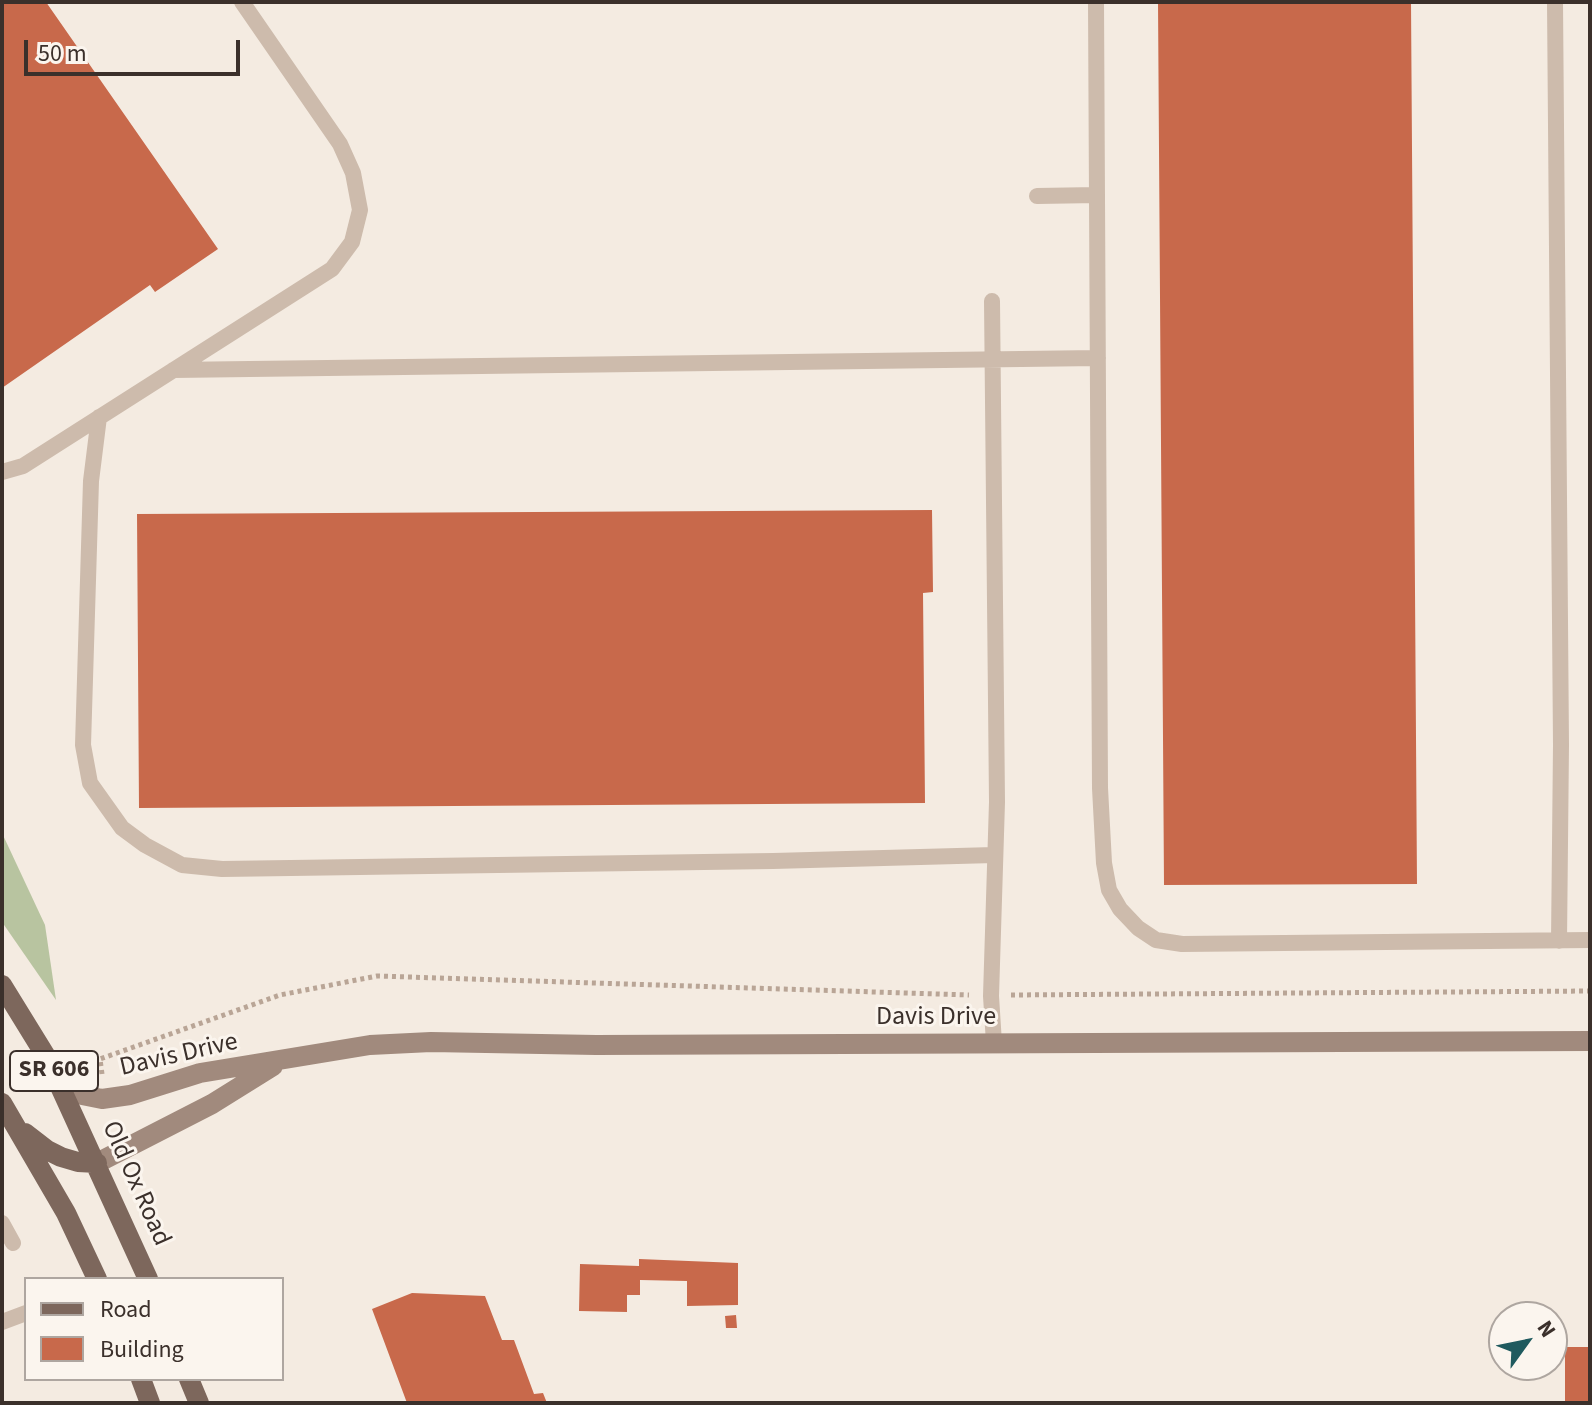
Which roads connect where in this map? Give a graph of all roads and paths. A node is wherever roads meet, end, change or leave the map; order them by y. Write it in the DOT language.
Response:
graph roads {
  1 [pos="242,2"];
  2 [pos="1096,2"];
  3 [pos="1555,2"];
  4 [pos="1097,195"];
  5 [pos="1037,196"];
  6 [pos="992,301"];
  7 [pos="993,358"];
  8 [pos="1098,358"];
  9 [pos="173,370"];
  10 [pos="99,417"];
  11 [pos="2,472"];
  12 [pos="994,855"];
  13 [pos="1590,940"];
  14 [pos="1559,941"];
  15 [pos="2,985"];
  16 [pos="1590,991"];
  17 [pos="991,996"];
  18 [pos="1590,1041"];
  19 [pos="994,1043"];
  20 [pos="283,1060"];
  21 [pos="51,1065"];
  22 [pos="102,1077"];
  23 [pos="7,1110"];
  24 [pos="97,1163"];
  25 [pos="2,1223"];
  26 [pos="13,1243"];
  27 [pos="96,1277"];
  28 [pos="147,1277"];
  29 [pos="24,1314"];
  30 [pos="2,1322"];
  31 [pos="142,1381"];
  32 [pos="190,1381"];
  33 [pos="150,1403"];
  34 [pos="199,1403"];
  1 -- 9 [label="lane"];
  2 -- 4 [label="lane"];
  3 -- 14 [label="lane"];
  4 -- 5 [label="lane"];
  4 -- 8 [label="lane"];
  6 -- 7 [label="lane"];
  7 -- 8 [label="lane"];
  7 -- 9 [label="lane"];
  7 -- 12 [label="lane"];
  8 -- 14 [label="lane"];
  9 -- 10 [label="lane"];
  10 -- 11 [label="lane"];
  10 -- 12 [label="lane"];
  12 -- 17 [label="lane"];
  13 -- 14 [label="lane"];
  15 -- 21 [label="main road, Old Ox Road / SR 606"];
  16 -- 17 [label="path"];
  17 -- 19 [label="lane"];
  17 -- 22 [label="path"];
  18 -- 19 [label="street, Davis Drive"];
  19 -- 20 [label="street, Davis Drive"];
  20 -- 21 [label="street, Davis Drive"];
  20 -- 24 [label="street, Davis Drive"];
  21 -- 24 [label="main road, Old Ox Road / SR 606"];
  23 -- 24 [label="main road"];
  23 -- 27 [label="main road, SR 606"];
  24 -- 28 [label="main road, Old Ox Road / SR 606"];
  25 -- 26 [label="lane"];
  29 -- 30 [label="lane"];
  31 -- 33 [label="main road"];
  32 -- 34 [label="main road"];
}
